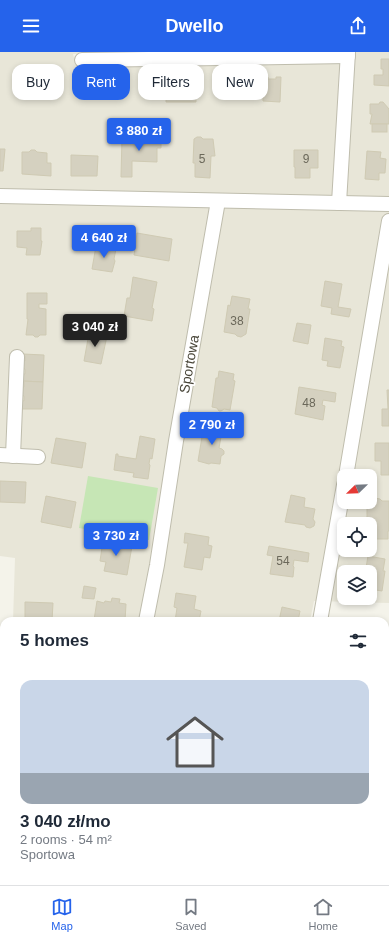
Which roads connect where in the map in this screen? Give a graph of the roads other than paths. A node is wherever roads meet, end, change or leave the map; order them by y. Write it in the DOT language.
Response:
graph roads {
  1 [pos="348,54"];
  2 [pos="82,60"];
  3 [pos="0,196"];
  4 [pos="218,201"];
  5 [pos="339,203"];
  6 [pos="389,204"];
  7 [pos="389,221"];
  8 [pos="17,357"];
  9 [pos="7,455"];
  10 [pos="38,457"];
  11 [pos="347,469"];
  12 [pos="340,509"];
  13 [pos="147,617"];
  14 [pos="321,617"];
  1 -- 2 [label="street"];
  1 -- 5 [label="street"];
  3 -- 4 [label="street"];
  4 -- 5 [label="street"];
  4 -- 13 [label="street, Sportowa"];
  5 -- 6 [label="street"];
  7 -- 11 [label="street"];
  8 -- 9 [label="street"];
  9 -- 10 [label="street"];
  12 -- 14 [label="street"];
}
